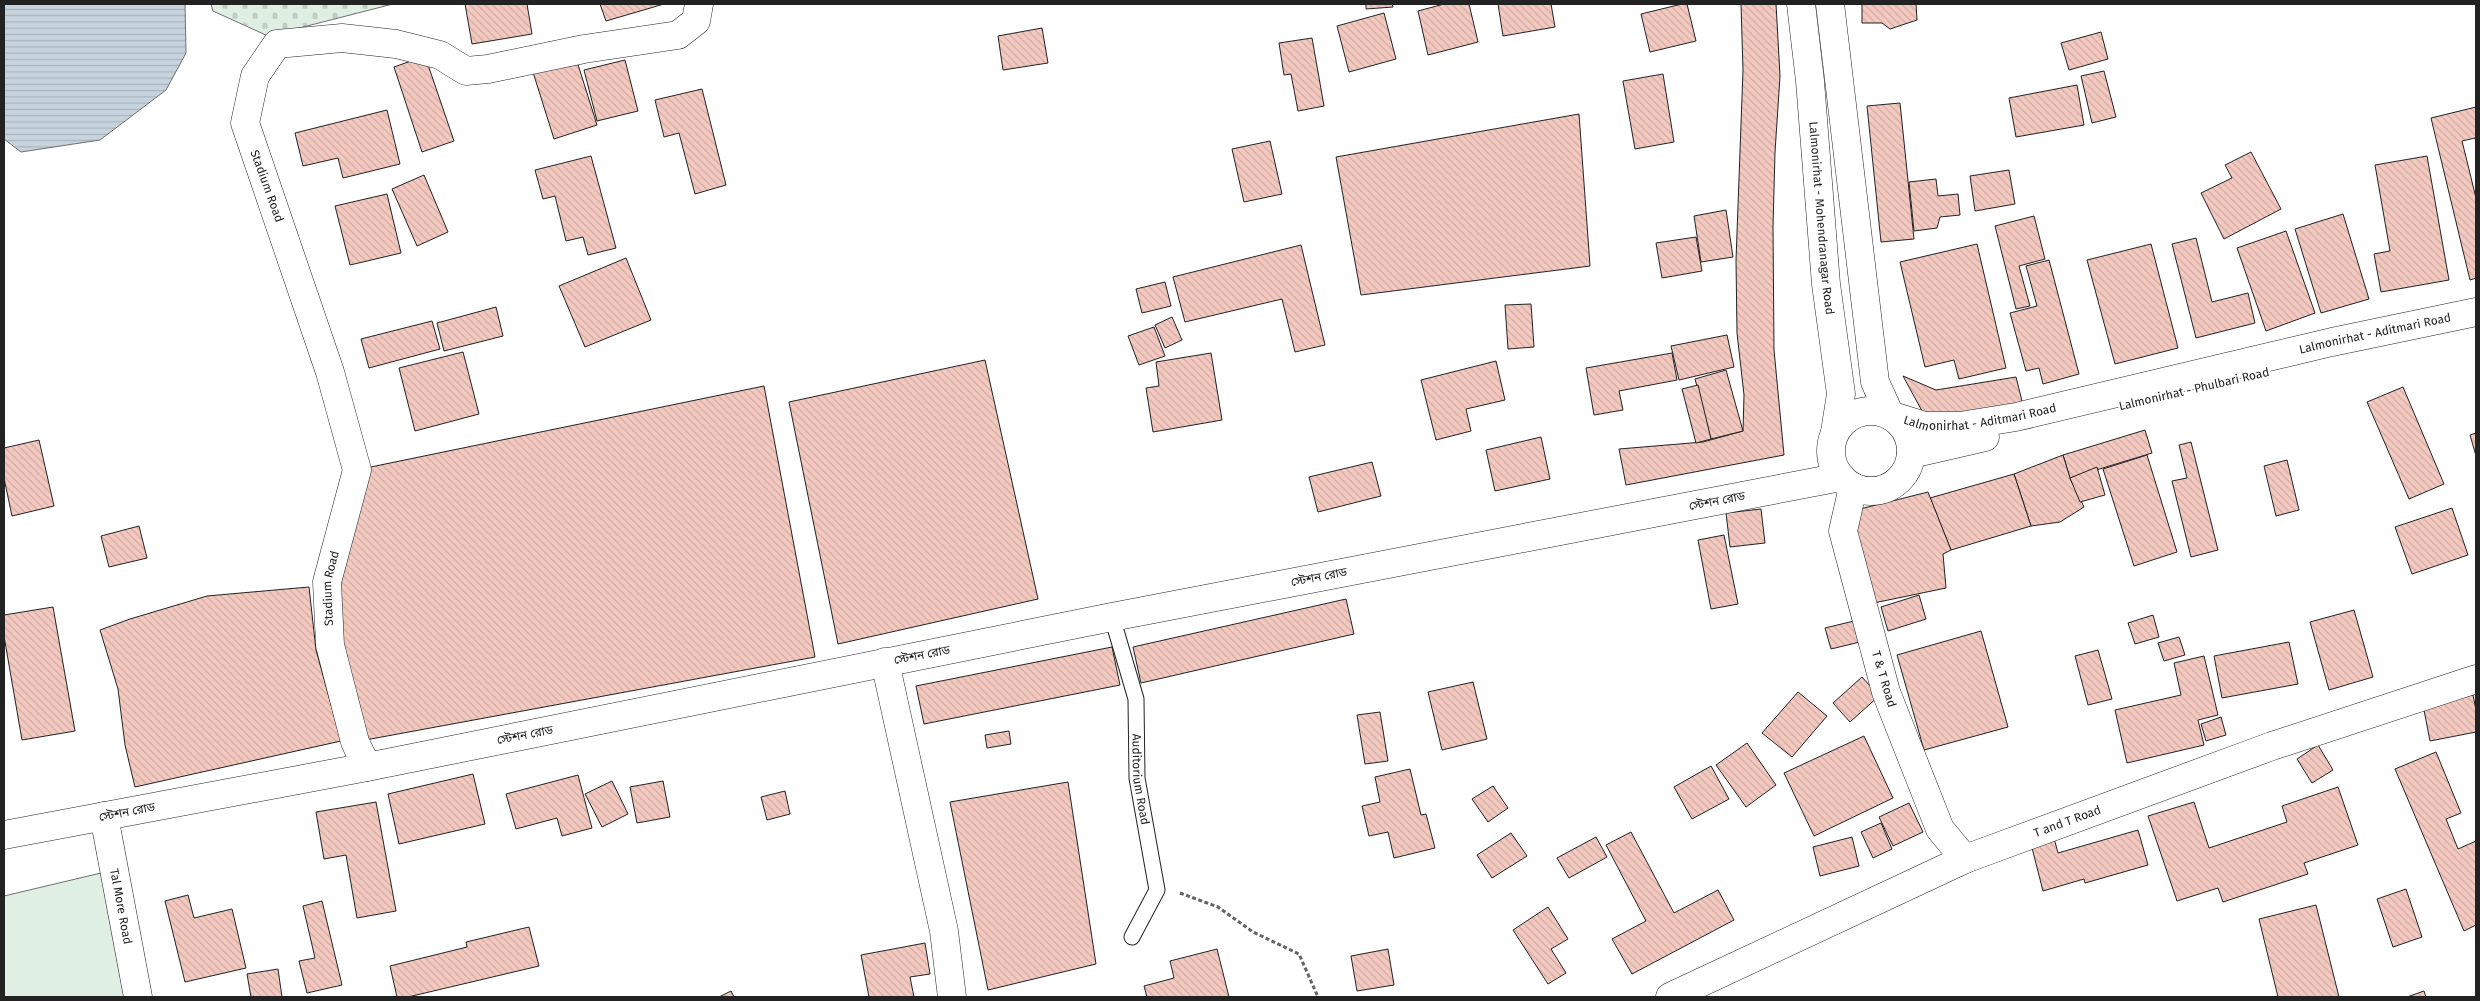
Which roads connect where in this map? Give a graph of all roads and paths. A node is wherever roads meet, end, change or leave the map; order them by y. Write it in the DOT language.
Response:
graph roads {
  1 [pos="700,4"];
  2 [pos="1801,4"];
  3 [pos="1830,4"];
  4 [pos="2476,312"];
  5 [pos="2476,324"];
  6 [pos="1890,414"];
  7 [pos="1835,432"];
  8 [pos="1912,454"];
  9 [pos="1847,482"];
  10 [pos="1112,617"];
  11 [pos="885,662"];
  12 [pos="2476,679"];
  13 [pos="367,767"];
  14 [pos="104,816"];
  15 [pos="4,836"];
  16 [pos="1965,859"];
  17 [pos="1157,890"];
  18 [pos="1132,937"];
  19 [pos="138,997"];
  20 [pos="952,997"];
  21 [pos="1318,997"];
  22 [pos="1670,997"];
  1 -- 13 [label="main road, Stadium Road"];
  2 -- 7 [label="main road, Lalmonirhat - Mohendranagar Road"];
  3 -- 6 [label="main road, Lalmonirhat - Aditmari Road"];
  4 -- 6 [label="main road, Lalmonirhat - Aditmari Road"];
  5 -- 8 [label="main road, Lalmonirhat - Phulbari Road"];
  6 -- 7 [label="main road"];
  6 -- 8 [label="main road"];
  7 -- 9 [label="main road"];
  8 -- 9 [label="main road"];
  9 -- 10 [label="main road, স্টেশন রোড"];
  9 -- 16 [label="main road, T & T Road"];
  10 -- 11 [label="main road, স্টেশন রোড"];
  10 -- 17 [label="lane, Auditorium Road"];
  11 -- 13 [label="main road, স্টেশন রোড"];
  11 -- 20 [label="main road"];
  12 -- 16 [label="main road, T and T Road"];
  13 -- 14 [label="main road, স্টেশন রোড"];
  14 -- 15 [label="main road, স্টেশন রোড"];
  14 -- 19 [label="main road, Tal More Road"];
  16 -- 22 [label="main road, T and T Road"];
  17 -- 18 [label="lane"];
  17 -- 21 [label="path"];
}
